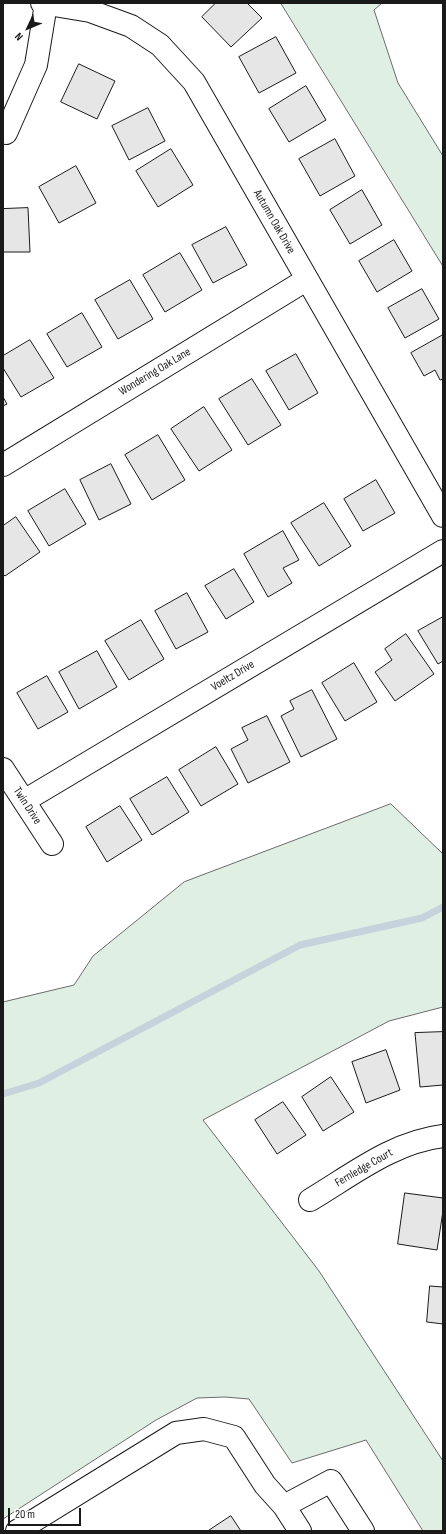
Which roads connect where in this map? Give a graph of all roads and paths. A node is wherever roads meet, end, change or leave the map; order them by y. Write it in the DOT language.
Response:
graph roads {
  1 [pos="44,4"];
  2 [pos="6,133"];
  3 [pos="306,280"];
  4 [pos="3,465"];
  5 [pos="443,516"];
  6 [pos="443,551"];
  7 [pos="3,769"];
  8 [pos="24,801"];
  9 [pos="52,844"];
  10 [pos="443,1136"];
  11 [pos="310,1200"];
  12 [pos="284,1506"];
  13 [pos="41,1524"];
  14 [pos="16,1531"];
  15 [pos="300,1531"];
  16 [pos="363,1531"];
  1 -- 2 [label="street"];
  1 -- 3 [label="street, Autumn Oak Drive"];
  3 -- 4 [label="street, Wondering Oak Lane"];
  3 -- 5 [label="street, Autumn Oak Drive"];
  6 -- 8 [label="street, Voeltz Drive"];
  7 -- 8 [label="street, Twin Drive"];
  8 -- 9 [label="street, Twin Drive"];
  10 -- 11 [label="street, Fernledge Court"];
  12 -- 13 [label="street"];
  12 -- 15 [label="street"];
  12 -- 16 [label="street"];
  13 -- 14 [label="street"];
}
